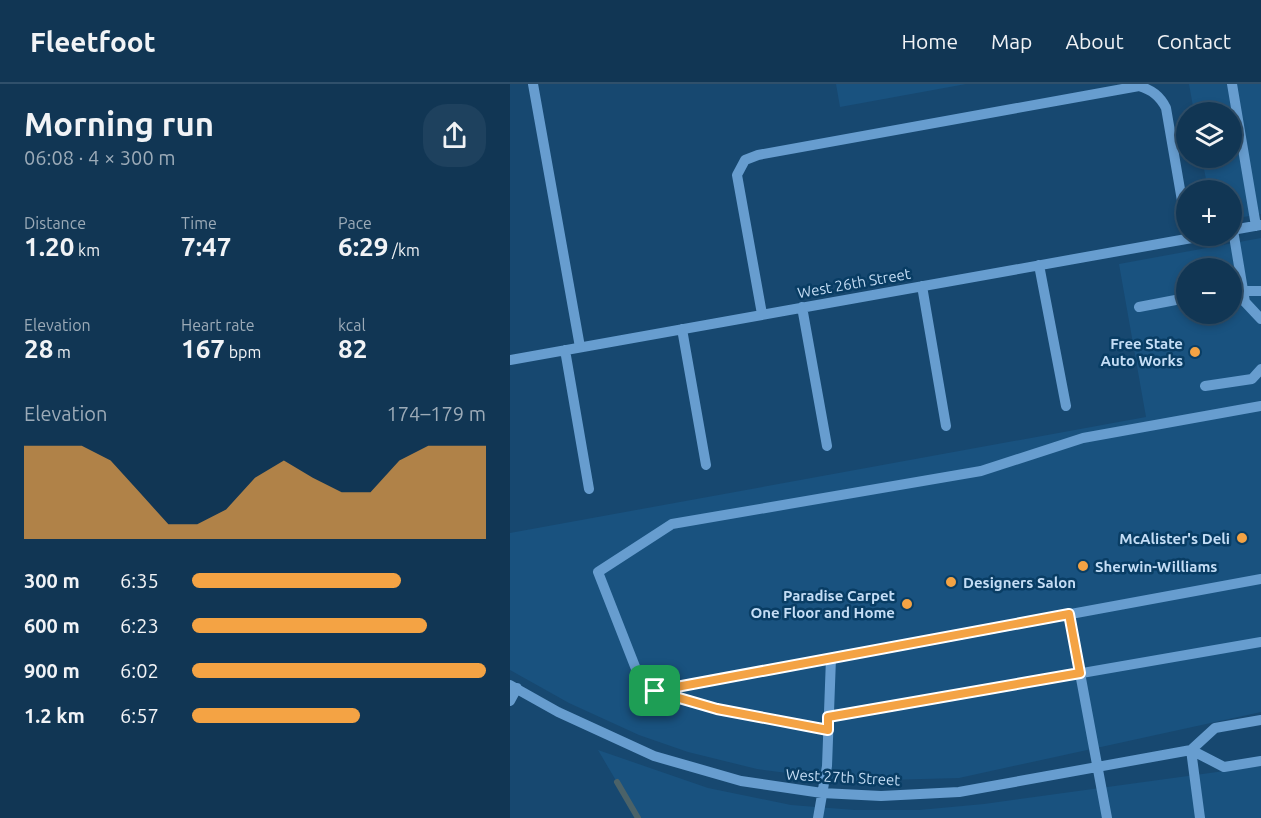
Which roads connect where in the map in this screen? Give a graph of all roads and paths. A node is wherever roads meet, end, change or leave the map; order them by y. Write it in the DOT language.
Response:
graph roads {
  1 [pos="533,84"];
  2 [pos="1232,84"];
  3 [pos="1178,180"];
  4 [pos="1256,188"];
  5 [pos="1259,225"];
  6 [pos="1242,228"];
  7 [pos="1176,239"];
  8 [pos="1235,246"];
  9 [pos="1039,265"];
  10 [pos="922,286"];
  11 [pos="1244,291"];
  12 [pos="1261,291"];
  13 [pos="1176,300"];
  14 [pos="802,307"];
  15 [pos="1139,307"];
  16 [pos="762,314"];
  17 [pos="1261,319"];
  18 [pos="682,329"];
  19 [pos="579,347"];
  20 [pos="565,350"];
  21 [pos="510,360"];
  22 [pos="1261,369"];
  23 [pos="1205,387"];
  24 [pos="1066,406"];
  25 [pos="1261,406"];
  26 [pos="946,426"];
  27 [pos="827,446"];
  28 [pos="706,465"];
  29 [pos="589,489"];
  30 [pos="1261,579"];
  31 [pos="1069,614"];
  32 [pos="1261,642"];
  33 [pos="831,658"];
  34 [pos="1080,673"];
  35 [pos="513,687"];
  36 [pos="655,691"];
  37 [pos="510,701"];
  38 [pos="828,717"];
  39 [pos="1261,720"];
  40 [pos="828,730"];
  41 [pos="1191,750"];
  42 [pos="1261,761"];
  43 [pos="1098,767"];
  44 [pos="822,793"];
  45 [pos="818,818"];
  46 [pos="1107,818"];
  47 [pos="1200,818"];
  1 -- 19 [label="street"];
  2 -- 4 [label="street"];
  3 -- 16 [label="street"];
  4 -- 5 [label="street"];
  5 -- 6 [label="street"];
  7 -- 9 [label="street, West 26th Street"];
  8 -- 11 [label="street"];
  9 -- 10 [label="street, West 26th Street"];
  9 -- 24 [label="street"];
  10 -- 14 [label="street, West 26th Street"];
  10 -- 26 [label="street"];
  11 -- 12 [label="street"];
  11 -- 17 [label="street"];
  13 -- 15 [label="street"];
  14 -- 16 [label="street, West 26th Street"];
  14 -- 27 [label="street"];
  16 -- 18 [label="street, West 26th Street"];
  18 -- 19 [label="street, West 26th Street"];
  18 -- 28 [label="street"];
  19 -- 20 [label="street, West 26th Street"];
  20 -- 21 [label="street, West 26th Street"];
  20 -- 29 [label="street"];
  22 -- 23 [label="street"];
  25 -- 36 [label="street"];
  30 -- 31 [label="street"];
  31 -- 33 [label="street"];
  31 -- 34 [label="street"];
  32 -- 34 [label="street"];
  33 -- 36 [label="street"];
  33 -- 38 [label="street"];
  34 -- 38 [label="street"];
  34 -- 43 [label="street"];
  35 -- 37 [label="street"];
  35 -- 44 [label="street, West 27th Street"];
  36 -- 40 [label="street"];
  38 -- 40 [label="street"];
  39 -- 41 [label="street"];
  40 -- 44 [label="street"];
  41 -- 42 [label="street"];
  41 -- 43 [label="street, West 27th Street"];
  41 -- 47 [label="street"];
  43 -- 44 [label="street, West 27th Street"];
  43 -- 46 [label="street"];
  44 -- 45 [label="street"];
}
